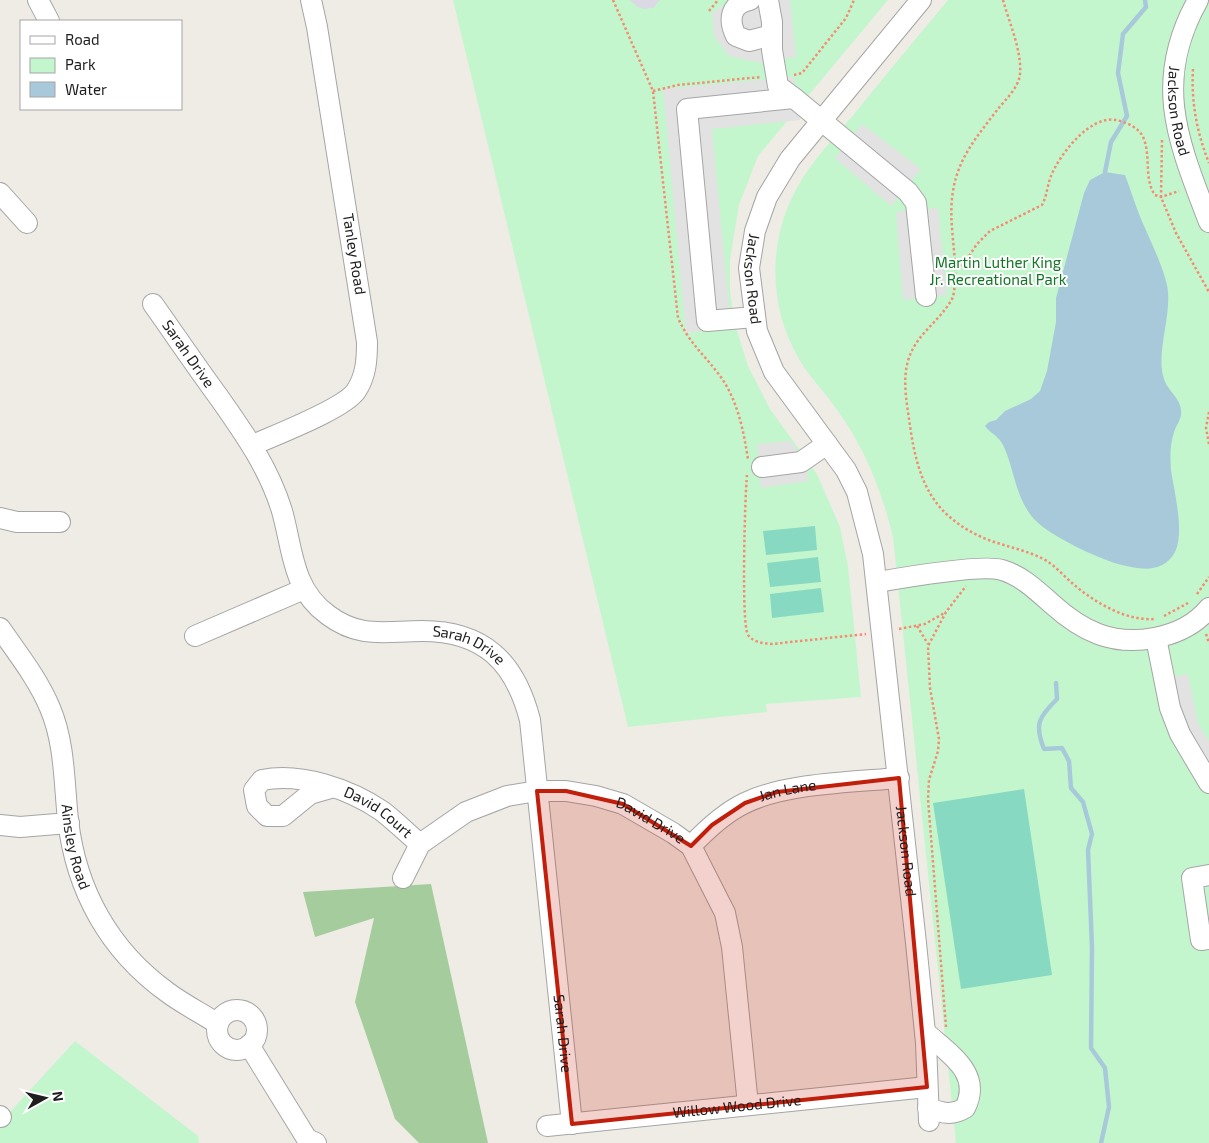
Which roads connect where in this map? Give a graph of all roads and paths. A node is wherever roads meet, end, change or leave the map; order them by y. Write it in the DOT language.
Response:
graph roads {
  1 [pos="38,0"];
  2 [pos="311,0"];
  3 [pos="613,0"];
  4 [pos="718,0"];
  5 [pos="750,0"];
  6 [pos="768,0"];
  7 [pos="1003,0"];
  8 [pos="1198,0"];
  9 [pos="915,2"];
  10 [pos="709,11"];
  11 [pos="49,20"];
  12 [pos="772,35"];
  13 [pos="1194,62"];
  14 [pos="794,98"];
  15 [pos="822,120"];
  16 [pos="1209,163"];
  17 [pos="1195,186"];
  18 [pos="0,193"];
  19 [pos="1209,222"];
  20 [pos="27,224"];
  21 [pos="944,267"];
  22 [pos="954,267"];
  23 [pos="926,296"];
  24 [pos="153,304"];
  25 [pos="755,317"];
  26 [pos="1209,412"];
  27 [pos="827,444"];
  28 [pos="1209,444"];
  29 [pos="253,445"];
  30 [pos="753,466"];
  31 [pos="0,518"];
  32 [pos="60,522"];
  33 [pos="1209,577"];
  34 [pos="878,582"];
  35 [pos="970,583"];
  36 [pos="304,589"];
  37 [pos="1209,608"];
  38 [pos="946,612"];
  39 [pos="917,626"];
  40 [pos="0,628"];
  41 [pos="1209,630"];
  42 [pos="882,631"];
  43 [pos="1206,633"];
  44 [pos="195,636"];
  45 [pos="1200,636"];
  46 [pos="1156,638"];
  47 [pos="1209,643"];
  48 [pos="928,646"];
  49 [pos="899,778"];
  50 [pos="1209,784"];
  51 [pos="331,788"];
  52 [pos="537,791"];
  53 [pos="69,823"];
  54 [pos="0,825"];
  55 [pos="420,844"];
  56 [pos="692,846"];
  57 [pos="1209,875"];
  58 [pos="403,878"];
  59 [pos="1209,939"];
  60 [pos="218,1024"];
  61 [pos="925,1032"];
  62 [pos="249,1045"];
  63 [pos="945,1050"];
  64 [pos="927,1087"];
  65 [pos="748,1105"];
  66 [pos="572,1124"];
  67 [pos="547,1126"];
  68 [pos="309,1142"];
  1 -- 11 [label="street"];
  2 -- 29 [label="street, Tanley Road"];
  3 -- 30 [label="path"];
  4 -- 10 [label="path"];
  5 -- 12 [label="street"];
  6 -- 12 [label="street"];
  7 -- 22 [label="path"];
  8 -- 17 [label="street, Jackson Road"];
  9 -- 15 [label="street, Jackson Road"];
  12 -- 14 [label="street"];
  13 -- 16 [label="path"];
  14 -- 15 [label="street"];
  14 -- 25 [label="street"];
  15 -- 23 [label="street"];
  15 -- 25 [label="street, Jackson Road"];
  17 -- 19 [label="street, Jackson Road"];
  17 -- 22 [label="path"];
  18 -- 20 [label="street"];
  21 -- 22 [label="path"];
  22 -- 33 [label="path"];
  24 -- 29 [label="street, Sarah Drive"];
  25 -- 27 [label="street, Jackson Road"];
  26 -- 28 [label="path"];
  27 -- 30 [label="street"];
  27 -- 34 [label="street, Jackson Road"];
  29 -- 36 [label="street, Sarah Drive"];
  30 -- 42 [label="path"];
  31 -- 32 [label="street"];
  34 -- 42 [label="street, Jackson Road"];
  34 -- 46 [label="street"];
  35 -- 38 [label="path"];
  36 -- 44 [label="street"];
  36 -- 52 [label="street, Sarah Drive"];
  37 -- 46 [label="street"];
  38 -- 39 [label="path"];
  38 -- 48 [label="path"];
  39 -- 42 [label="path"];
  39 -- 48 [label="path"];
  40 -- 53 [label="street, Ainsley Road"];
  41 -- 43 [label="path"];
  42 -- 49 [label="street, Jackson Road"];
  43 -- 45 [label="path"];
  43 -- 47 [label="path"];
  46 -- 50 [label="street"];
  48 -- 63 [label="path"];
  49 -- 56 [label="street, Jan Lane"];
  49 -- 61 [label="street, Jackson Road"];
  51 -- 55 [label="street, David Court"];
  52 -- 55 [label="street, David Drive"];
  52 -- 56 [label="street, David Drive"];
  52 -- 66 [label="street, Sarah Drive"];
  53 -- 54 [label="street"];
  53 -- 60 [label="street, Ainsley Road"];
  55 -- 58 [label="street, David Drive"];
  56 -- 65 [label="street, David Drive"];
  57 -- 59 [label="street"];
  60 -- 62 [label="street"];
  60 -- 62 [label="street"];
  61 -- 63 [label="street"];
  61 -- 64 [label="street, Jackson Road"];
  62 -- 68 [label="street"];
  63 -- 64 [label="street, Jackson Road"];
  64 -- 65 [label="street, Willow Wood Drive"];
  65 -- 66 [label="street, Willow Wood Drive"];
  66 -- 67 [label="street, Willow Wood Drive"];
}
